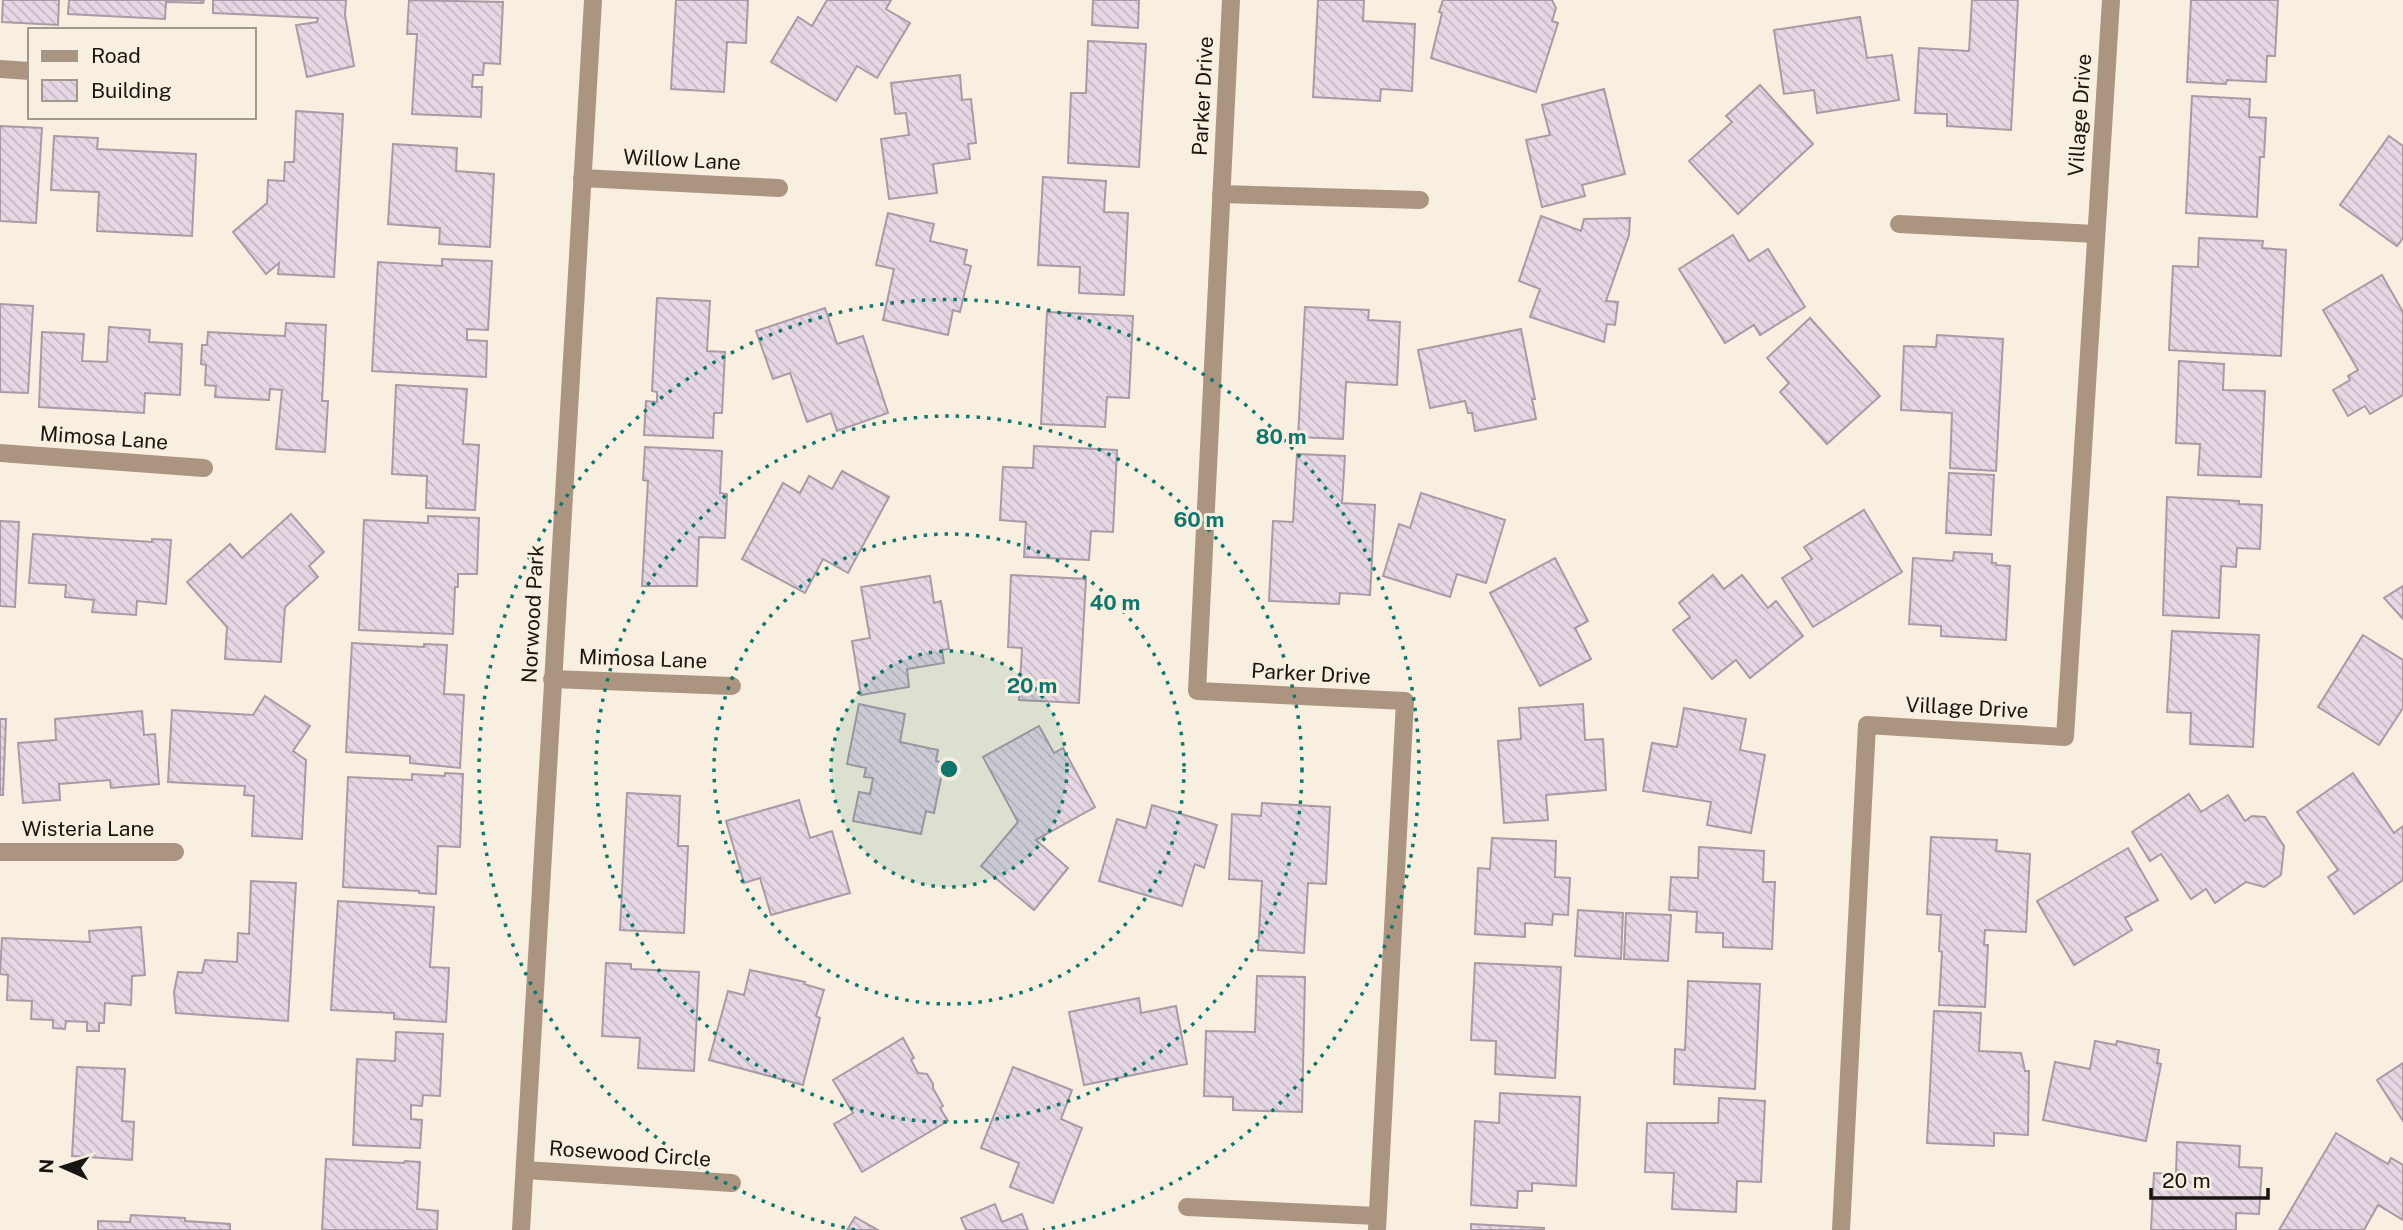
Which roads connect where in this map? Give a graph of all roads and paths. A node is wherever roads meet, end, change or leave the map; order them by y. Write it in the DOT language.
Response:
graph roads {
  1 [pos="593,0"];
  2 [pos="1231,0"];
  3 [pos="2111,0"];
  4 [pos="0,69"];
  5 [pos="28,71"];
  6 [pos="582,178"];
  7 [pos="779,188"];
  8 [pos="1221,194"];
  9 [pos="1420,200"];
  10 [pos="1899,224"];
  11 [pos="2095,234"];
  12 [pos="0,453"];
  13 [pos="204,468"];
  14 [pos="552,679"];
  15 [pos="732,686"];
  16 [pos="0,852"];
  17 [pos="175,852"];
  18 [pos="525,1170"];
  19 [pos="732,1183"];
  20 [pos="1186,1207"];
  21 [pos="1377,1223"];
  22 [pos="521,1230"];
  23 [pos="1841,1230"];
  1 -- 6 [label="street, Norwood Park"];
  2 -- 8 [label="street, Parker Drive"];
  3 -- 11 [label="street, Village Drive"];
  4 -- 5 [label="street"];
  6 -- 7 [label="street, Willow Lane"];
  6 -- 14 [label="street, Norwood Park"];
  8 -- 9 [label="street"];
  8 -- 21 [label="street, Parker Drive"];
  10 -- 11 [label="street"];
  11 -- 23 [label="street, Village Drive"];
  12 -- 13 [label="street, Mimosa Lane"];
  14 -- 15 [label="street, Mimosa Lane"];
  14 -- 18 [label="street, Norwood Park"];
  16 -- 17 [label="street, Wisteria Lane"];
  18 -- 19 [label="street, Rosewood Circle"];
  18 -- 22 [label="street, Norwood Park"];
  20 -- 21 [label="street, Parker Drive"];
}
